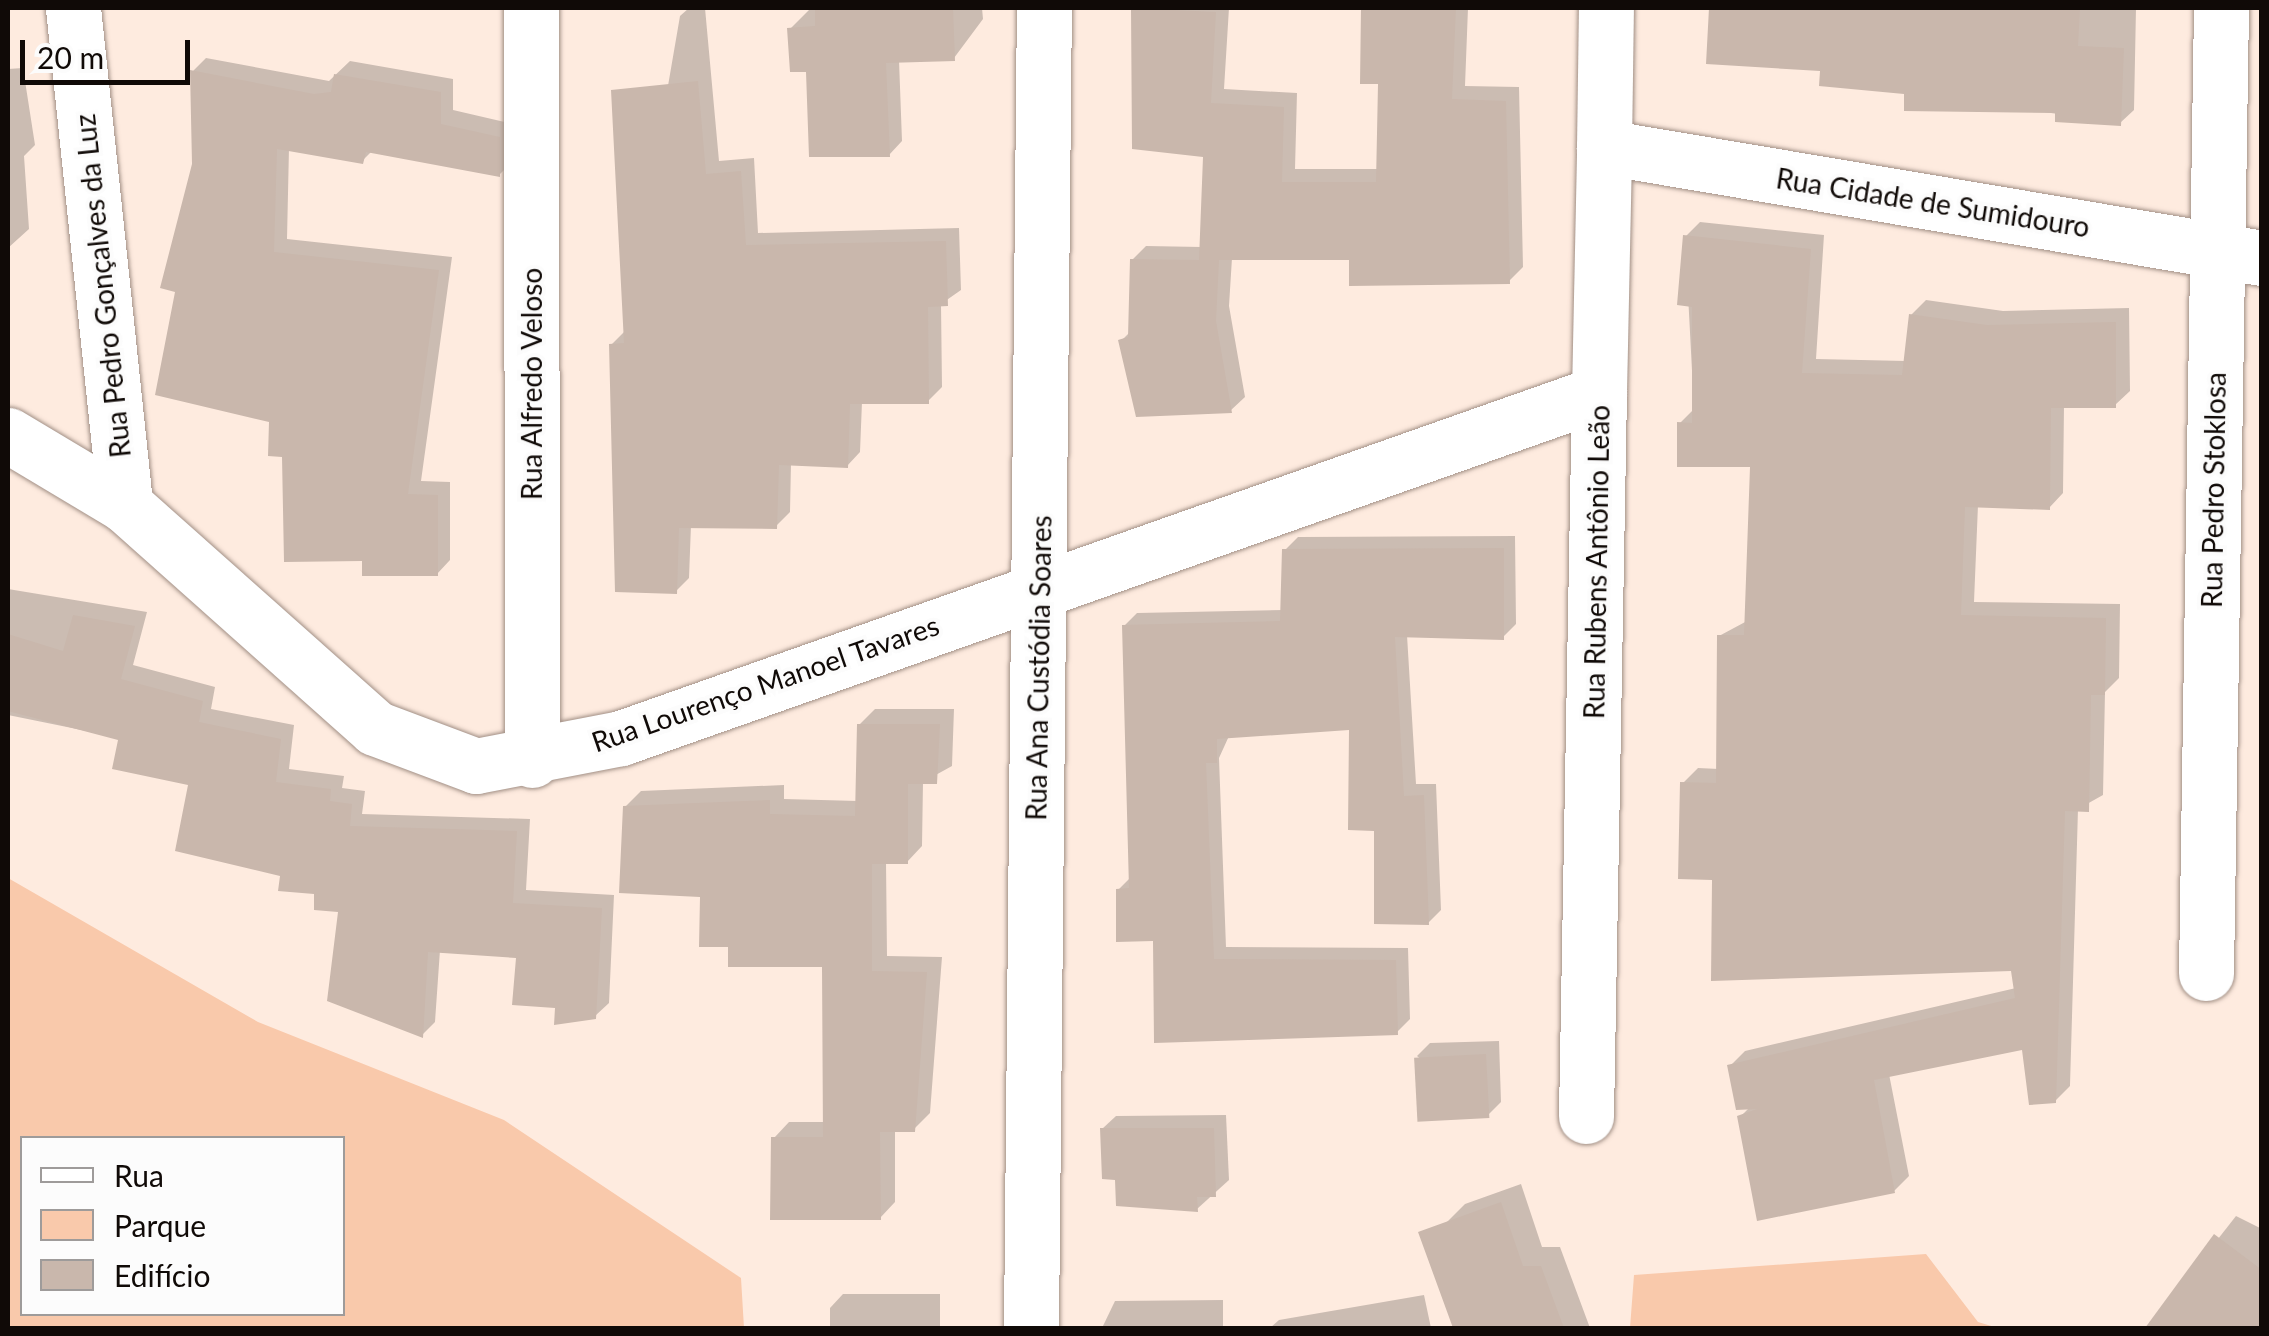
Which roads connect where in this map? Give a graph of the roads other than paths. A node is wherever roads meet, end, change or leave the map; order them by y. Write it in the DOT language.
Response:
graph roads {
  1 [pos="73,8"];
  2 [pos="531,8"];
  3 [pos="1044,8"];
  4 [pos="1606,8"];
  5 [pos="2221,8"];
  6 [pos="1604,148"];
  7 [pos="2239,254"];
  8 [pos="1599,393"];
  9 [pos="8,435"];
  10 [pos="125,504"];
  11 [pos="1039,585"];
  12 [pos="532,760"];
  13 [pos="2206,973"];
  14 [pos="1586,1116"];
  15 [pos="1030,1328"];
  1 -- 10 [label="street, Rua Pedro Gonçalves da Luz"];
  2 -- 12 [label="street, Rua Alfredo Veloso"];
  3 -- 11 [label="street, Rua Ana Custódia Soares"];
  4 -- 6 [label="street, Rua Rubens Antônio Leão"];
  5 -- 7 [label="street, Rua Pedro Stoklosa"];
  6 -- 7 [label="street, Rua Cidade de Sumidouro"];
  6 -- 8 [label="street, Rua Rubens Antônio Leão"];
  7 -- 13 [label="street, Rua Pedro Stoklosa"];
  8 -- 11 [label="street, Rua Lourenço Manoel Tavares"];
  8 -- 14 [label="street, Rua Rubens Antônio Leão"];
  9 -- 10 [label="street, Rua Lourenço Manoel Tavares"];
  10 -- 12 [label="street, Rua Lourenço Manoel Tavares"];
  11 -- 12 [label="street, Rua Lourenço Manoel Tavares"];
  11 -- 15 [label="street, Rua Ana Custódia Soares"];
}
